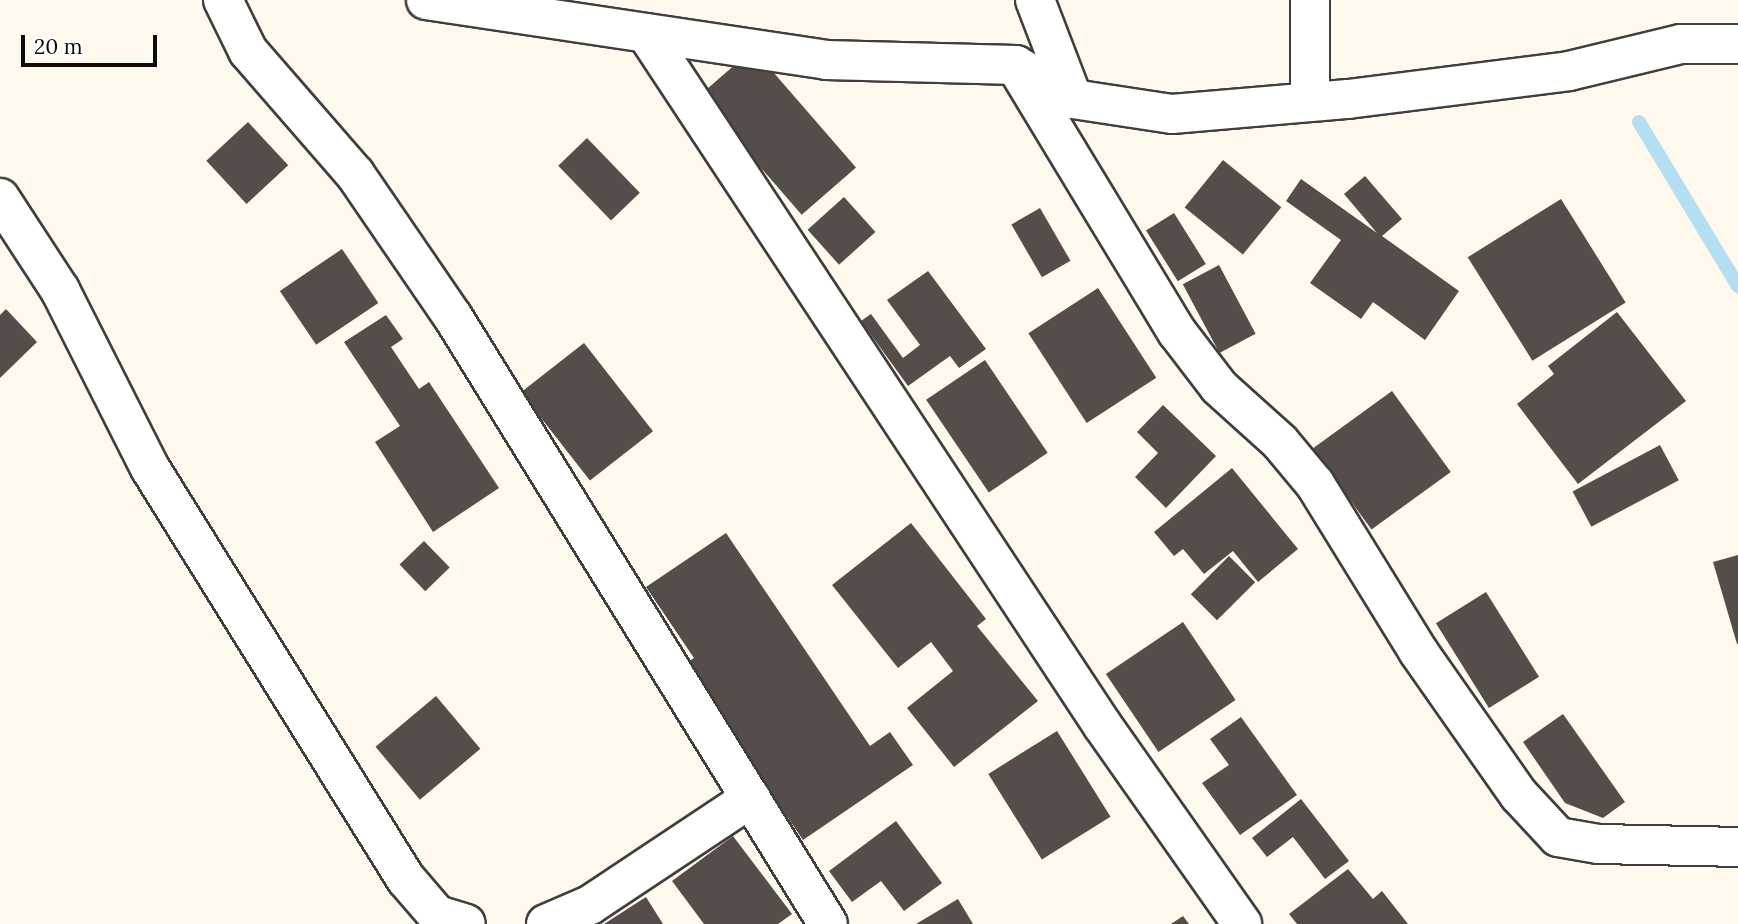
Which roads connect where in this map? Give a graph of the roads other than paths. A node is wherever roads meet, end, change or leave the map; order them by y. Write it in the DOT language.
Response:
graph roads {
  1 [pos="223,0"];
  2 [pos="426,0"];
  3 [pos="1035,0"];
  4 [pos="1310,0"];
  5 [pos="646,33"];
  6 [pos="1738,44"];
  7 [pos="1016,65"];
  8 [pos="1073,99"];
  9 [pos="1310,102"];
  10 [pos="0,198"];
  11 [pos="751,798"];
  12 [pos="1738,847"];
  13 [pos="466,924"];
  14 [pos="546,924"];
  15 [pos="828,924"];
  16 [pos="1242,924"];
  1 -- 11 [label="street"];
  2 -- 5 [label="street"];
  3 -- 8 [label="street"];
  4 -- 9 [label="street"];
  5 -- 7 [label="street"];
  5 -- 16 [label="street"];
  6 -- 9 [label="street"];
  7 -- 8 [label="street"];
  7 -- 12 [label="street"];
  8 -- 9 [label="street"];
  10 -- 13 [label="street"];
  11 -- 14 [label="street"];
  11 -- 15 [label="street"];
}
